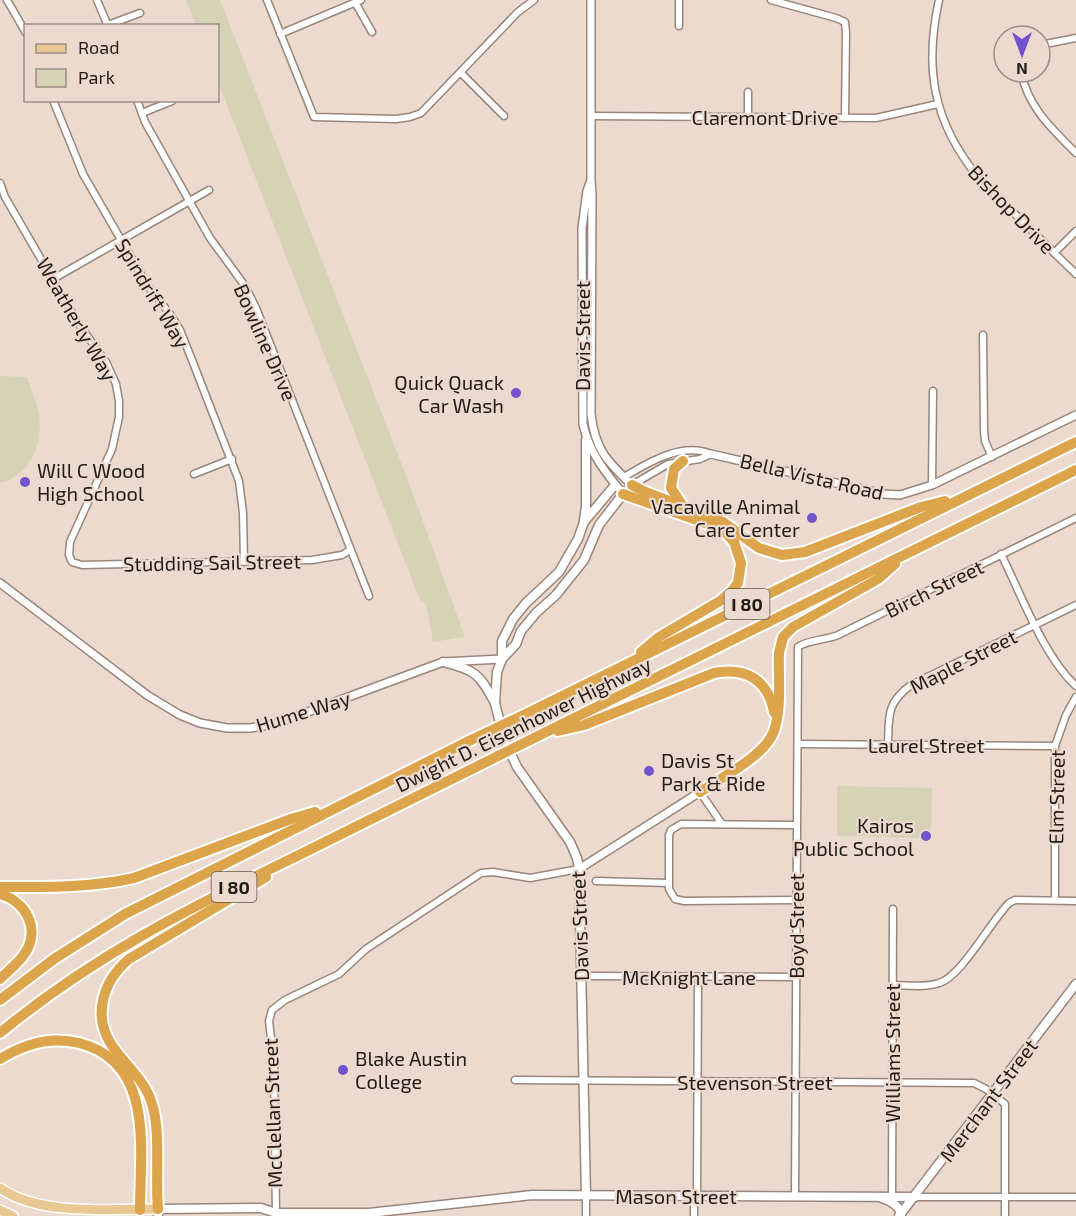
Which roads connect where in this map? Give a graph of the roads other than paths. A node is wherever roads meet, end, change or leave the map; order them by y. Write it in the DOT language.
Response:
graph roads {
  1 [pos="7,0"];
  2 [pos="97,0"];
  3 [pos="267,0"];
  4 [pos="534,0"];
  5 [pos="591,0"];
  6 [pos="680,0"];
  7 [pos="771,0"];
  8 [pos="939,0"];
  9 [pos="359,2"];
  10 [pos="140,13"];
  11 [pos="108,24"];
  12 [pos="111,24"];
  13 [pos="679,26"];
  14 [pos="24,30"];
  15 [pos="372,32"];
  16 [pos="280,34"];
  17 [pos="1076,38"];
  18 [pos="1052,43"];
  19 [pos="461,73"];
  20 [pos="1024,84"];
  21 [pos="748,92"];
  22 [pos="54,102"];
  23 [pos="138,102"];
  24 [pos="170,102"];
  25 [pos="938,104"];
  26 [pos="142,113"];
  27 [pos="504,116"];
  28 [pos="591,116"];
  29 [pos="748,117"];
  30 [pos="845,118"];
  31 [pos="1076,153"];
  32 [pos="591,180"];
  33 [pos="0,183"];
  34 [pos="208,190"];
  35 [pos="190,201"];
  36 [pos="1076,231"];
  37 [pos="121,241"];
  38 [pos="1054,253"];
  39 [pos="1076,274"];
  40 [pos="53,279"];
  41 [pos="983,335"];
  42 [pos="933,391"];
  43 [pos="1076,415"];
  44 [pos="586,440"];
  45 [pos="1076,442"];
  46 [pos="711,454"];
  47 [pos="992,457"];
  48 [pos="232,459"];
  49 [pos="682,461"];
  50 [pos="1076,471"];
  51 [pos="194,474"];
  52 [pos="624,477"];
  53 [pos="615,485"];
  54 [pos="632,485"];
  55 [pos="932,485"];
  56 [pos="623,494"];
  57 [pos="966,496"];
  58 [pos="683,506"];
  59 [pos="1076,518"];
  60 [pos="584,522"];
  61 [pos="350,550"];
  62 [pos="907,554"];
  63 [pos="1001,554"];
  64 [pos="72,562"];
  65 [pos="244,562"];
  66 [pos="0,583"];
  67 [pos="369,596"];
  68 [pos="1076,605"];
  69 [pos="1036,624"];
  70 [pos="797,656"];
  71 [pos="502,659"];
  72 [pos="443,662"];
  73 [pos="628,663"];
  74 [pos="1076,686"];
  75 [pos="1076,697"];
  76 [pos="495,703"];
  77 [pos="776,721"];
  78 [pos="538,736"];
  79 [pos="798,744"];
  80 [pos="888,745"];
  81 [pos="1055,746"];
  82 [pos="700,792"];
  83 [pos="339,806"];
  84 [pos="722,824"];
  85 [pos="796,825"];
  86 [pos="304,852"];
  87 [pos="579,869"];
  88 [pos="596,882"];
  89 [pos="669,882"];
  90 [pos="0,887"];
  91 [pos="0,894"];
  92 [pos="796,900"];
  93 [pos="1054,900"];
  94 [pos="1076,901"];
  95 [pos="893,909"];
  96 [pos="581,976"];
  97 [pos="698,977"];
  98 [pos="796,977"];
  99 [pos="0,979"];
  100 [pos="1076,984"];
  101 [pos="892,985"];
  102 [pos="0,1000"];
  103 [pos="0,1033"];
  104 [pos="0,1059"];
  105 [pos="515,1080"];
  106 [pos="582,1081"];
  107 [pos="698,1082"];
  108 [pos="796,1082"];
  109 [pos="892,1082"];
  110 [pos="993,1094"];
  111 [pos="0,1188"];
  112 [pos="0,1193"];
  113 [pos="586,1196"];
  114 [pos="795,1196"];
  115 [pos="892,1196"];
  116 [pos="1004,1196"];
  117 [pos="12,1197"];
  118 [pos="696,1197"];
  119 [pos="876,1197"];
  120 [pos="915,1197"];
  121 [pos="1076,1197"];
  122 [pos="0,1210"];
  123 [pos="430,1212"];
  124 [pos="140,1213"];
  125 [pos="158,1213"];
  126 [pos="903,1213"];
  127 [pos="274,1215"];
  128 [pos="13,1216"];
  129 [pos="586,1216"];
  130 [pos="694,1216"];
  131 [pos="1005,1216"];
  1 -- 14 [label="street"];
  2 -- 11 [label="street"];
  3 -- 16 [label="street"];
  4 -- 19 [label="street"];
  5 -- 28 [label="street, Davis Street"];
  6 -- 13 [label="street"];
  7 -- 30 [label="street"];
  8 -- 25 [label="street, Bishop Drive"];
  9 -- 15 [label="street"];
  9 -- 16 [label="street"];
  10 -- 12 [label="street"];
  16 -- 19 [label="street"];
  17 -- 18 [label="street"];
  19 -- 27 [label="street"];
  20 -- 31 [label="street"];
  21 -- 29 [label="street"];
  22 -- 37 [label="street, Spindrift Way"];
  23 -- 26 [label="street, Bowline Drive"];
  24 -- 26 [label="street"];
  25 -- 30 [label="street, Claremont Drive"];
  25 -- 38 [label="street, Bishop Drive"];
  26 -- 35 [label="street, Bowline Drive"];
  28 -- 29 [label="street, Claremont Drive"];
  28 -- 32 [label="street, Davis Street"];
  29 -- 30 [label="street, Claremont Drive"];
  32 -- 44 [label="street, Davis Street"];
  32 -- 52 [label="street, Davis Street"];
  33 -- 40 [label="street, Weatherly Way"];
  34 -- 35 [label="street"];
  35 -- 37 [label="street"];
  35 -- 61 [label="street, Bowline Drive"];
  36 -- 38 [label="street"];
  37 -- 40 [label="street"];
  37 -- 48 [label="street, Spindrift Way"];
  38 -- 39 [label="street, Bishop Drive"];
  40 -- 64 [label="street, Weatherly Way"];
  41 -- 47 [label="street"];
  42 -- 55 [label="street"];
  43 -- 47 [label="street, Bella Vista Road"];
  44 -- 53 [label="street, Davis Street"];
  44 -- 60 [label="main road"];
  45 -- 57 [label="highway, Dwight D. Eisenhower Highway / I 80"];
  46 -- 49 [label="street, Bella Vista Road"];
  46 -- 52 [label="street, Bella Vista Road"];
  46 -- 55 [label="street, Bella Vista Road"];
  47 -- 55 [label="street, Bella Vista Road"];
  48 -- 51 [label="street"];
  48 -- 65 [label="street, Spindrift Way"];
  49 -- 54 [label="street, Bella Vista Road"];
  49 -- 58 [label="highway"];
  50 -- 62 [label="highway, Dwight D. Eisenhower Highway / I 80"];
  52 -- 53 [label="street, Davis Street"];
  52 -- 54 [label="street, Davis Street"];
  53 -- 56 [label="street, Davis Street"];
  53 -- 60 [label="main road, Davis Street"];
  54 -- 56 [label="street, Davis Street"];
  54 -- 58 [label="highway"];
  56 -- 71 [label="main road, Davis Street"];
  56 -- 73 [label="highway"];
  57 -- 58 [label="highway"];
  57 -- 73 [label="highway, Dwight D. Eisenhower Highway / I 80"];
  59 -- 63 [label="street, Birch Street"];
  60 -- 71 [label="main road, Davis Street"];
  61 -- 65 [label="street, Studding Sail Street"];
  61 -- 67 [label="street, Bowline Drive"];
  62 -- 77 [label="highway"];
  62 -- 78 [label="highway, Dwight D. Eisenhower Highway / I 80"];
  63 -- 69 [label="street"];
  63 -- 70 [label="street, Birch Street"];
  64 -- 65 [label="street, Studding Sail Street"];
  66 -- 72 [label="street, Hume Way"];
  68 -- 69 [label="street, Maple Street"];
  69 -- 74 [label="street"];
  69 -- 80 [label="street, Maple Street"];
  70 -- 79 [label="street, Boyd Street"];
  71 -- 72 [label="street, Hume Way"];
  71 -- 76 [label="main road, Davis Street"];
  72 -- 76 [label="main road"];
  73 -- 83 [label="highway, Dwight D. Eisenhower Highway / I 80, bridge"];
  75 -- 81 [label="street, Elm Street"];
  76 -- 87 [label="main road, Davis Street"];
  77 -- 78 [label="highway"];
  77 -- 82 [label="highway"];
  78 -- 86 [label="highway, Dwight D. Eisenhower Highway / I 80, bridge"];
  79 -- 80 [label="street, Laurel Street"];
  79 -- 85 [label="street, Boyd Street"];
  80 -- 81 [label="street, Laurel Street"];
  81 -- 93 [label="street, Elm Street"];
  82 -- 84 [label="street"];
  82 -- 87 [label="street"];
  83 -- 90 [label="highway"];
  83 -- 102 [label="highway, Dwight D. Eisenhower Highway / I 80"];
  84 -- 85 [label="street"];
  84 -- 89 [label="street"];
  85 -- 92 [label="street, Boyd Street"];
  86 -- 103 [label="highway, Dwight D. Eisenhower Highway / I 80"];
  86 -- 125 [label="highway"];
  87 -- 96 [label="main road, Davis Street"];
  87 -- 127 [label="street, McClellan Street"];
  88 -- 89 [label="street"];
  89 -- 92 [label="street"];
  91 -- 99 [label="highway"];
  92 -- 98 [label="street, Boyd Street"];
  93 -- 94 [label="street"];
  93 -- 101 [label="street"];
  95 -- 101 [label="street, Williams Street"];
  96 -- 97 [label="street, McKnight Lane"];
  96 -- 106 [label="main road, Davis Street"];
  97 -- 98 [label="street, McKnight Lane"];
  97 -- 107 [label="street"];
  98 -- 108 [label="street, Boyd Street"];
  100 -- 110 [label="main road, Merchant Street"];
  101 -- 109 [label="street, Williams Street"];
  104 -- 124 [label="highway"];
  105 -- 106 [label="street, Stevenson Street"];
  106 -- 107 [label="street, Stevenson Street"];
  106 -- 113 [label="main road, Davis Street"];
  107 -- 108 [label="street, Stevenson Street"];
  107 -- 118 [label="street"];
  108 -- 109 [label="street, Stevenson Street"];
  108 -- 114 [label="street, Boyd Street"];
  109 -- 110 [label="street, Stevenson Street"];
  109 -- 115 [label="street, Williams Street"];
  110 -- 116 [label="street"];
  110 -- 120 [label="main road, Merchant Street"];
  111 -- 117 [label="main road"];
  112 -- 117 [label="main road"];
  113 -- 118 [label="main road, Mason Street"];
  113 -- 123 [label="main road, Mason Street"];
  113 -- 129 [label="street, Davis Street"];
  114 -- 118 [label="main road, Mason Street"];
  114 -- 119 [label="main road, Mason Street"];
  115 -- 119 [label="main road, Mason Street"];
  115 -- 120 [label="main road, Mason Street"];
  116 -- 120 [label="street, Mason Street"];
  116 -- 121 [label="street, Mason Street"];
  116 -- 131 [label="street"];
  117 -- 124 [label="main road"];
  118 -- 130 [label="street"];
  119 -- 126 [label="main road"];
  120 -- 126 [label="main road, Merchant Street"];
  122 -- 128 [label="main road"];
  123 -- 127 [label="main road, Mason Street"];
  124 -- 125 [label="main road"];
  125 -- 127 [label="main road, Mason Street"];
}
